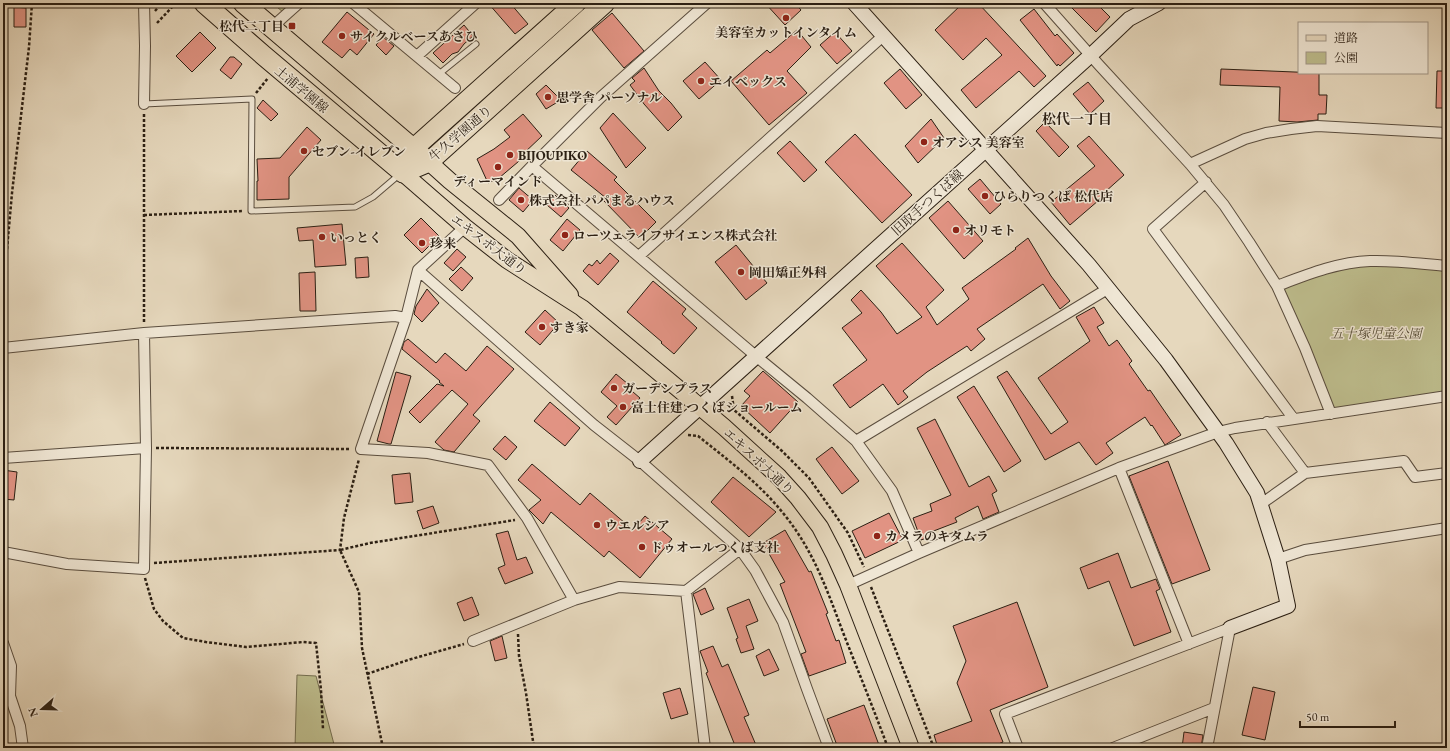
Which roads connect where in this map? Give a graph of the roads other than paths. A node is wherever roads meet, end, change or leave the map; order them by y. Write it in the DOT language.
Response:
graph roads {
  1 [pos="144,3"];
  2 [pos="204,3"];
  3 [pos="243,3"];
  4 [pos="299,3"];
  5 [pos="353,3"];
  6 [pos="476,3"];
  7 [pos="576,3"];
  8 [pos="605,3"];
  9 [pos="707,3"];
  10 [pos="854,3"];
  11 [pos="1044,3"];
  12 [pos="1159,3"];
  13 [pos="272,28"];
  14 [pos="883,36"];
  15 [pos="476,44"];
  16 [pos="1091,55"];
  17 [pos="417,56"];
  18 [pos="439,74"];
  19 [pos="455,88"];
  20 [pos="144,104"];
  21 [pos="1447,133"];
  22 [pos="413,149"];
  23 [pos="985,150"];
  24 [pos="429,162"];
  25 [pos="1190,164"];
  26 [pos="532,166"];
  27 [pos="403,172"];
  28 [pos="1206,182"];
  29 [pos="499,200"];
  30 [pos="465,227"];
  31 [pos="639,256"];
  32 [pos="1447,266"];
  33 [pos="418,270"];
  34 [pos="1277,286"];
  35 [pos="1109,288"];
  36 [pos="582,308"];
  37 [pos="406,318"];
  38 [pos="144,333"];
  39 [pos="3,348"];
  40 [pos="757,357"];
  41 [pos="1447,396"];
  42 [pos="699,408"];
  43 [pos="1331,414"];
  44 [pos="1293,418"];
  45 [pos="1267,422"];
  46 [pos="1218,432"];
  47 [pos="856,441"];
  48 [pos="146,448"];
  49 [pos="3,458"];
  50 [pos="640,461"];
  51 [pos="1119,468"];
  52 [pos="1447,472"];
  53 [pos="1305,473"];
  54 [pos="1261,504"];
  55 [pos="1447,528"];
  56 [pos="740,549"];
  57 [pos="3,552"];
  58 [pos="919,553"];
  59 [pos="1278,559"];
  60 [pos="848,585"];
  61 [pos="686,591"];
  62 [pos="574,600"];
  63 [pos="1230,628"];
  64 [pos="473,641"];
  65 [pos="3,643"];
  66 [pos="1189,644"];
  67 [pos="1214,708"];
  68 [pos="23,748"];
  69 [pos="705,748"];
  70 [pos="829,748"];
  71 [pos="911,748"];
  72 [pos="1018,748"];
  73 [pos="1113,748"];
  74 [pos="1207,748"];
  1 -- 20 [label="street"];
  2 -- 27 [label="highway, 土浦学園線"];
  3 -- 13 [label="highway, 土浦学園線"];
  4 -- 13 [label="street"];
  5 -- 17 [label="street"];
  6 -- 17 [label="street"];
  7 -- 22 [label="highway, 牛久学園通り"];
  8 -- 24 [label="highway, 牛久学園通り"];
  9 -- 26 [label="street"];
  10 -- 14 [label="street"];
  11 -- 16 [label="street"];
  12 -- 16 [label="street, 旧取手つくば線"];
  13 -- 22 [label="highway, 土浦学園線"];
  14 -- 23 [label="street"];
  14 -- 31 [label="street"];
  15 -- 18 [label="lane"];
  16 -- 23 [label="street, 旧取手つくば線"];
  16 -- 25 [label="street"];
  17 -- 18 [label="street"];
  18 -- 19 [label="street"];
  20 -- 27 [label="lane"];
  21 -- 25 [label="street"];
  22 -- 24 [label="highway, 土浦学園線"];
  22 -- 27 [label="highway, 牛久学園通り"];
  23 -- 35 [label="street"];
  23 -- 40 [label="street, 旧取手つくば線"];
  24 -- 27 [label="highway, 牛久学園通り"];
  24 -- 36 [label="main road, エキスポ大通り"];
  25 -- 28 [label="street"];
  26 -- 29 [label="street"];
  26 -- 31 [label="street"];
  27 -- 30 [label="main road, エキスポ大通り"];
  28 -- 34 [label="street"];
  28 -- 44 [label="street"];
  30 -- 33 [label="street"];
  30 -- 36 [label="main road, エキスポ大通り"];
  31 -- 40 [label="street"];
  32 -- 34 [label="street"];
  33 -- 37 [label="street"];
  33 -- 50 [label="street"];
  34 -- 43 [label="street"];
  35 -- 46 [label="street"];
  35 -- 47 [label="street"];
  36 -- 42 [label="main road, エキスポ大通り"];
  37 -- 38 [label="street"];
  37 -- 62 [label="street"];
  38 -- 39 [label="street"];
  38 -- 48 [label="street"];
  40 -- 42 [label="street, 旧取手つくば線"];
  40 -- 47 [label="street"];
  41 -- 43 [label="street"];
  42 -- 50 [label="street, 旧取手つくば線"];
  42 -- 60 [label="main road, エキスポ大通り"];
  43 -- 44 [label="street"];
  44 -- 45 [label="street"];
  45 -- 46 [label="street"];
  45 -- 53 [label="street"];
  46 -- 51 [label="street"];
  46 -- 54 [label="street"];
  47 -- 58 [label="street"];
  48 -- 49 [label="street"];
  48 -- 57 [label="street"];
  50 -- 56 [label="street"];
  51 -- 58 [label="street"];
  51 -- 66 [label="street"];
  52 -- 53 [label="street"];
  53 -- 54 [label="street"];
  54 -- 59 [label="street"];
  55 -- 59 [label="street"];
  56 -- 61 [label="street"];
  56 -- 70 [label="street"];
  58 -- 60 [label="street"];
  59 -- 63 [label="street"];
  60 -- 71 [label="main road, エキスポ大通り"];
  61 -- 62 [label="street"];
  61 -- 69 [label="street"];
  62 -- 64 [label="street"];
  63 -- 66 [label="street"];
  63 -- 67 [label="street"];
  65 -- 68 [label="street"];
  66 -- 72 [label="street"];
  67 -- 73 [label="street"];
  67 -- 74 [label="street"];
}
